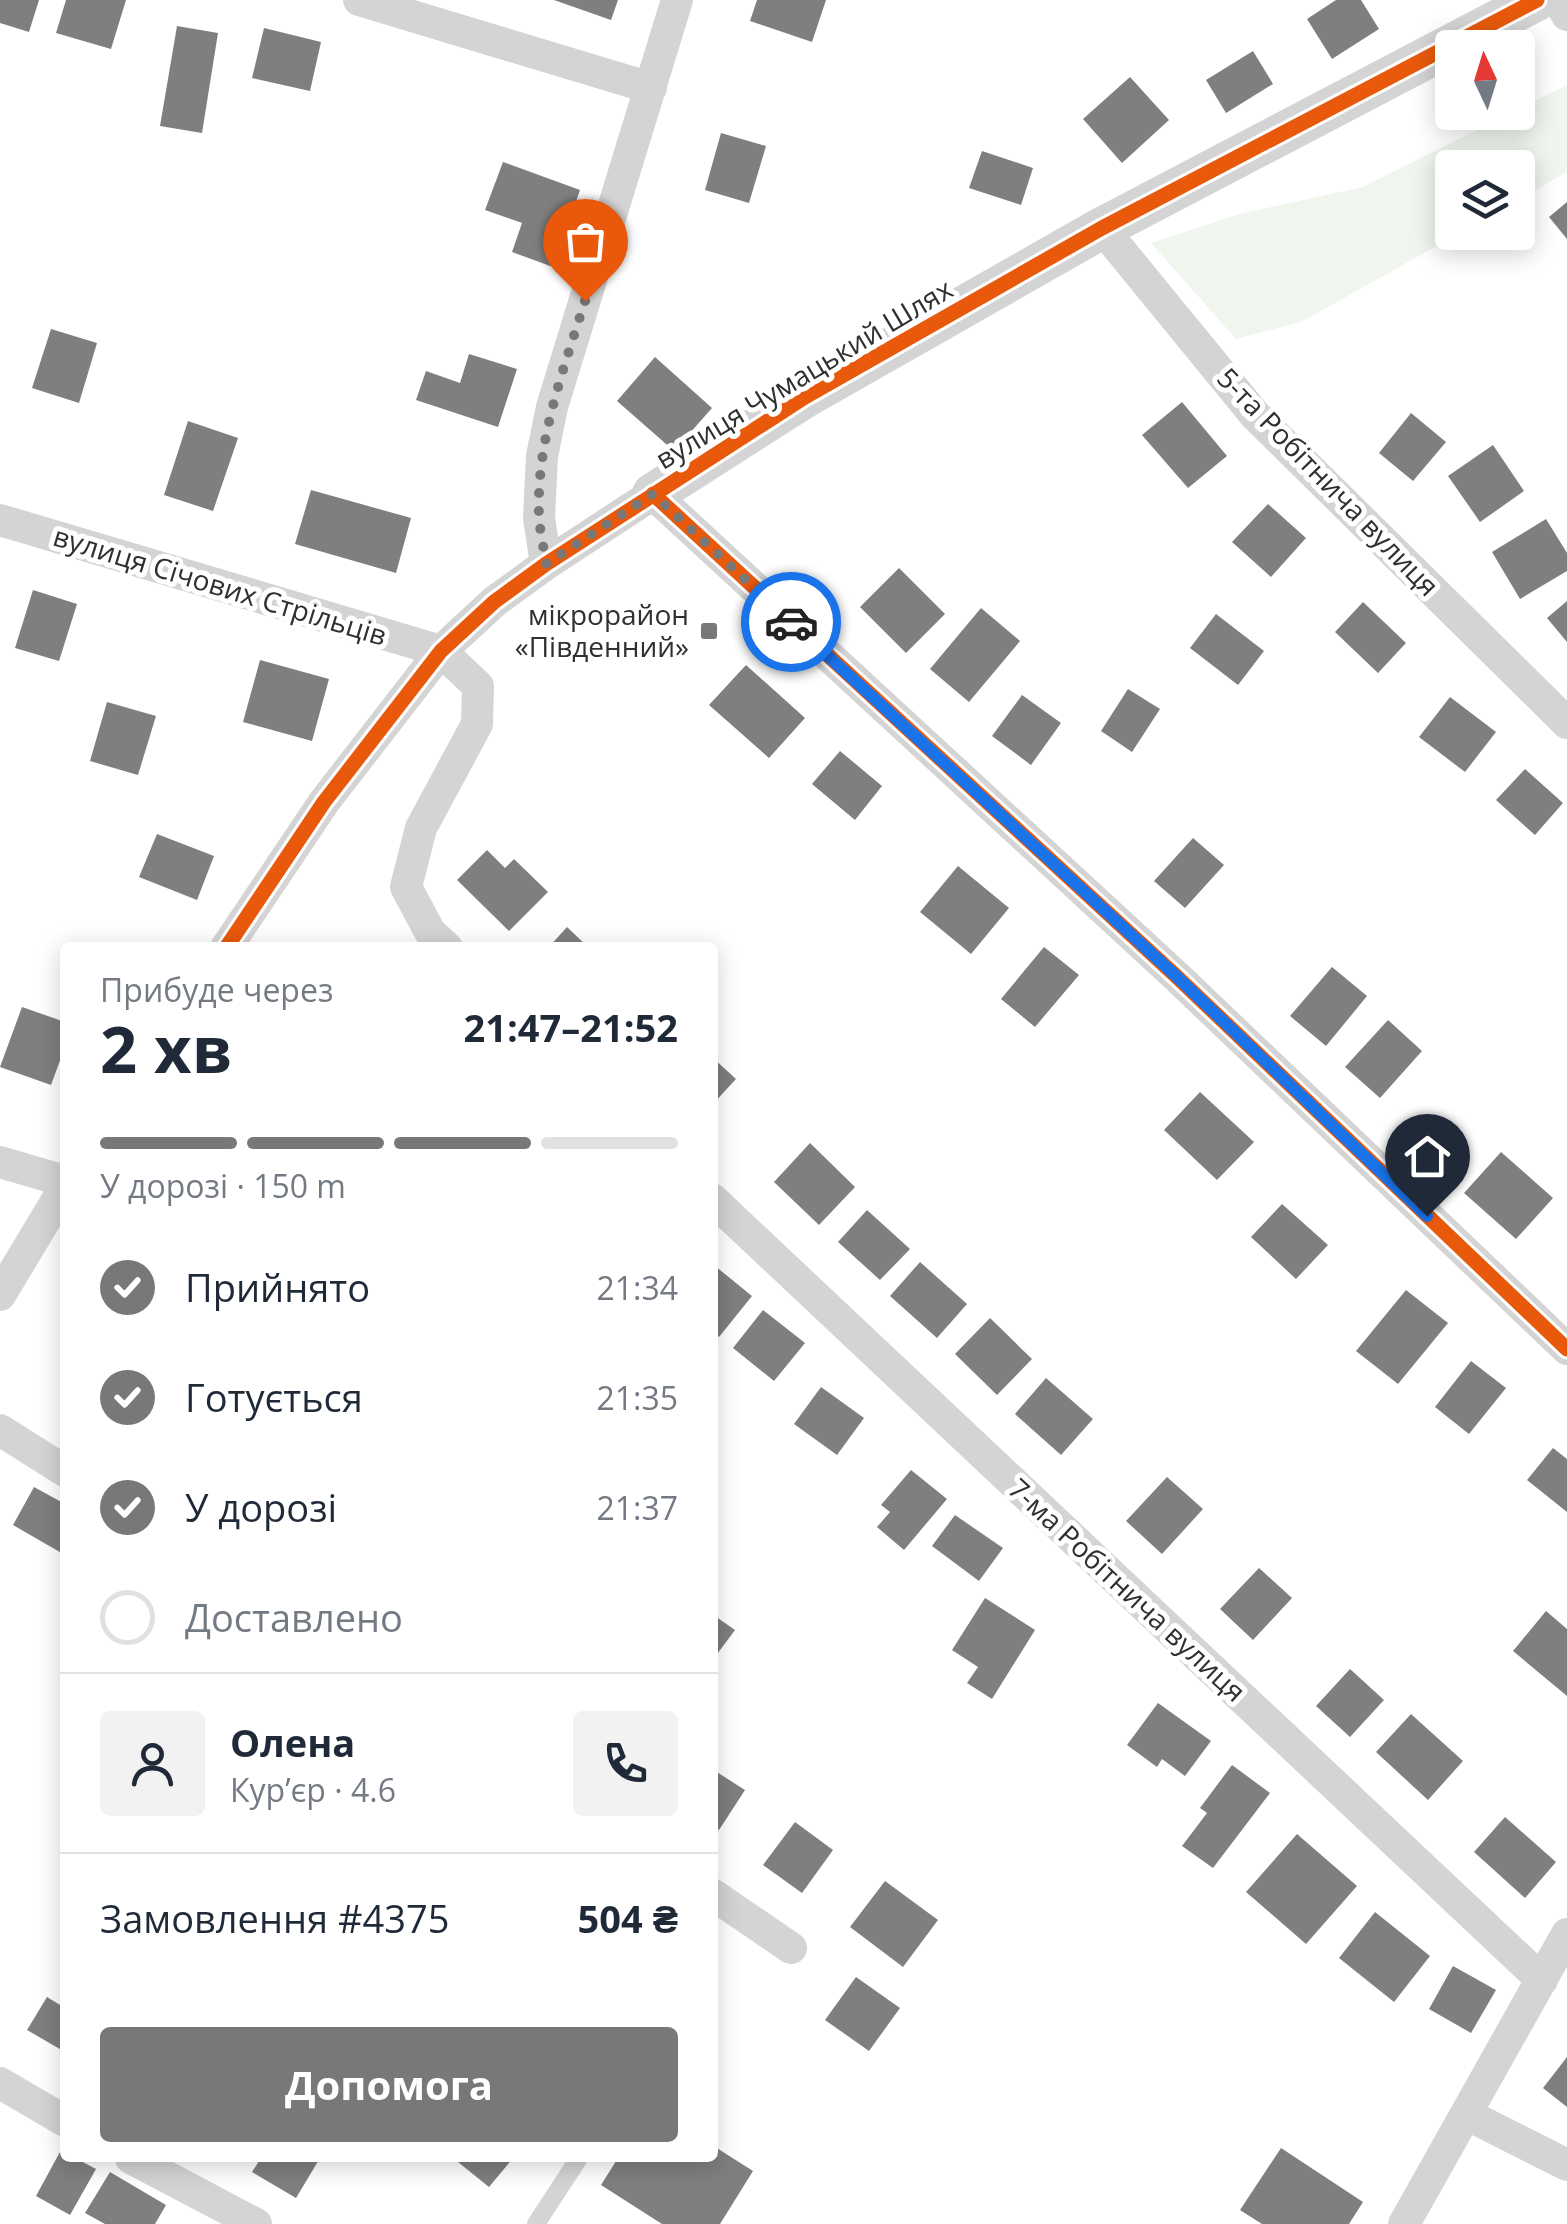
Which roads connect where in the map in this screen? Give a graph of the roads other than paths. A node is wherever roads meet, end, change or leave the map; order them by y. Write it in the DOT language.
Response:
graph roads {
  1 [pos="359,0"];
  2 [pos="677,0"];
  3 [pos="1537,0"];
  4 [pos="1558,0"];
  5 [pos="1567,16"];
  6 [pos="651,88"];
  7 [pos="1102,228"];
  8 [pos="653,494"];
  9 [pos="0,520"];
  10 [pos="546,564"];
  11 [pos="441,651"];
  12 [pos="1567,723"];
  13 [pos="230,942"];
  14 [pos="441,942"];
  15 [pos="0,1162"];
  16 [pos="60,1182"];
  17 [pos="60,1193"];
  18 [pos="718,1205"];
  19 [pos="0,1295"];
  20 [pos="1567,1349"];
  21 [pos="0,1430"];
  22 [pos="60,1468"];
  23 [pos="718,1898"];
  24 [pos="1567,1934"];
  25 [pos="791,1948"];
  26 [pos="1542,1980"];
  27 [pos="0,2082"];
  28 [pos="1466,2114"];
  29 [pos="60,2118"];
  30 [pos="140,2162"];
  31 [pos="576,2162"];
  32 [pos="1567,2165"];
  33 [pos="256,2224"];
  34 [pos="536,2224"];
  35 [pos="1404,2224"];
  1 -- 6 [label="street"];
  2 -- 6 [label="street"];
  3 -- 7 [label="street, вулиця Чумацький Шлях"];
  4 -- 5 [label="street"];
  6 -- 10 [label="street"];
  7 -- 8 [label="street, вулиця Чумацький Шлях"];
  7 -- 12 [label="street, 5-та Робітнича вулиця"];
  8 -- 10 [label="street, вулиця Чумацький Шлях"];
  8 -- 20 [label="street"];
  9 -- 11 [label="street, вулиця Січових Стрільців"];
  10 -- 11 [label="street, вулиця Чумацький Шлях"];
  11 -- 13 [label="street, вулиця Чумацький Шлях"];
  11 -- 14 [label="street"];
  15 -- 16 [label="street"];
  17 -- 19 [label="street"];
  18 -- 26 [label="street, 7-ма Робітнича вулиця"];
  21 -- 22 [label="street"];
  23 -- 25 [label="street"];
  24 -- 26 [label="street"];
  26 -- 28 [label="street"];
  27 -- 29 [label="street"];
  28 -- 32 [label="street"];
  28 -- 35 [label="street"];
  30 -- 33 [label="street"];
  31 -- 34 [label="lane"];
}
